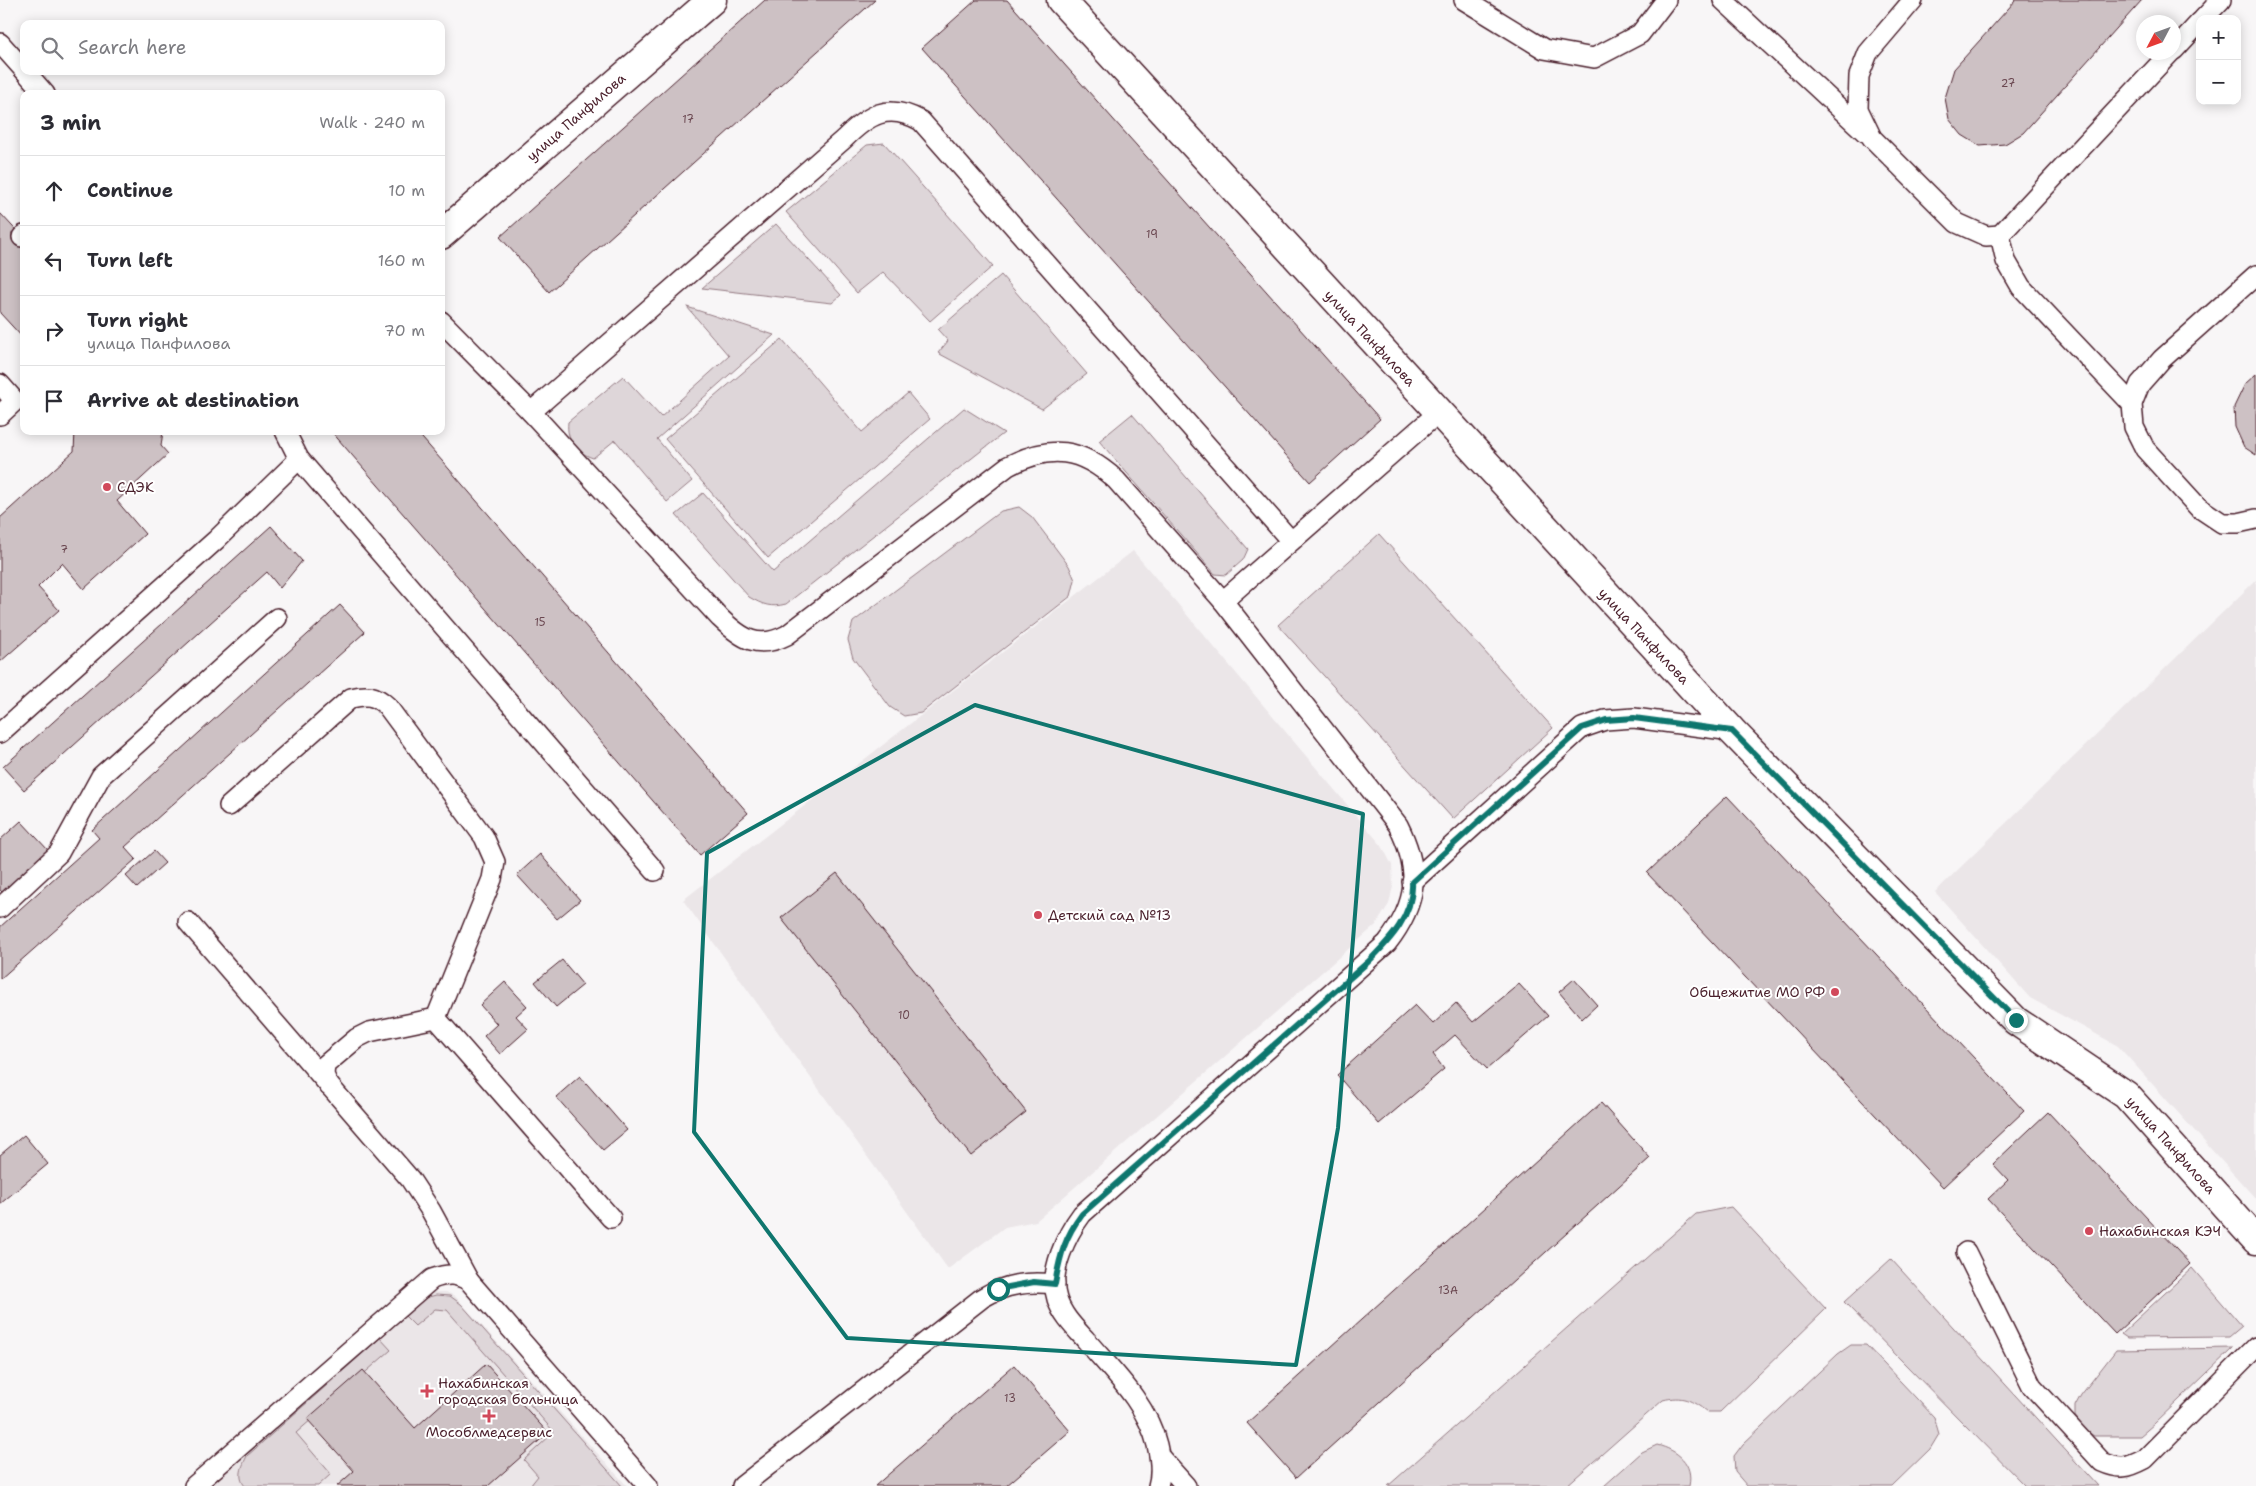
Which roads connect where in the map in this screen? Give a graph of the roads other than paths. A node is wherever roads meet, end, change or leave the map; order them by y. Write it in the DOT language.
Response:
graph roads {
  1 [pos="712,0"];
  2 [pos="1061,0"];
  3 [pos="1464,0"];
  4 [pos="1666,0"];
  5 [pos="1723,0"];
  6 [pos="1913,0"];
  7 [pos="2221,0"];
  8 [pos="2207,15"];
  9 [pos="2196,26"];
  10 [pos="2181,42"];
  11 [pos="0,43"];
  12 [pos="2164,60"];
  13 [pos="20,66"];
  14 [pos="28,75"];
  15 [pos="41,90"];
  16 [pos="1872,138"];
  17 [pos="445,232"];
  18 [pos="2000,235"];
  19 [pos="2256,275"];
  20 [pos="445,325"];
  21 [pos="0,384"];
  22 [pos="2132,404"];
  23 [pos="532,412"];
  24 [pos="1438,412"];
  25 [pos="0,415"];
  26 [pos="287,435"];
  27 [pos="299,459"];
  28 [pos="2256,519"];
  29 [pos="1291,541"];
  30 [pos="1223,601"];
  31 [pos="278,618"];
  32 [pos="1732,731"];
  33 [pos="0,733"];
  34 [pos="229,806"];
  35 [pos="655,871"];
  36 [pos="1412,882"];
  37 [pos="0,908"];
  38 [pos="188,922"];
  39 [pos="436,1018"];
  40 [pos="329,1086"];
  41 [pos="611,1218"];
  42 [pos="2256,1240"];
  43 [pos="1966,1252"];
  44 [pos="470,1281"];
  45 [pos="1055,1284"];
  46 [pos="2256,1346"];
  47 [pos="1160,1457"];
  48 [pos="194,1486"];
  49 [pos="648,1486"];
  50 [pos="742,1486"];
  51 [pos="1158,1486"];
  52 [pos="1186,1486"];
  1 -- 17 [label="street, улица Панфилова"];
  2 -- 24 [label="street, улица Панфилова"];
  3 -- 4 [label="lane"];
  5 -- 16 [label="lane"];
  6 -- 16 [label="lane"];
  7 -- 8 [label="lane"];
  9 -- 10 [label="lane"];
  11 -- 13 [label="lane"];
  12 -- 18 [label="lane"];
  14 -- 15 [label="lane"];
  16 -- 18 [label="lane"];
  18 -- 22 [label="lane"];
  19 -- 22 [label="lane"];
  20 -- 23 [label="lane"];
  21 -- 25 [label="lane"];
  22 -- 28 [label="lane"];
  23 -- 29 [label="lane"];
  23 -- 30 [label="lane"];
  24 -- 29 [label="lane"];
  24 -- 32 [label="street, улица Панфилова"];
  26 -- 27 [label="lane"];
  27 -- 33 [label="lane"];
  27 -- 35 [label="lane"];
  29 -- 30 [label="lane"];
  30 -- 36 [label="lane"];
  31 -- 37 [label="lane"];
  32 -- 36 [label="lane"];
  32 -- 42 [label="street, улица Панфилова"];
  34 -- 39 [label="lane"];
  36 -- 45 [label="lane"];
  38 -- 40 [label="lane"];
  39 -- 40 [label="lane"];
  39 -- 41 [label="lane"];
  40 -- 44 [label="lane"];
  43 -- 46 [label="lane"];
  44 -- 48 [label="lane"];
  44 -- 49 [label="lane"];
  45 -- 47 [label="lane"];
  45 -- 50 [label="lane"];
  47 -- 51 [label="lane"];
  47 -- 52 [label="lane"];
}
